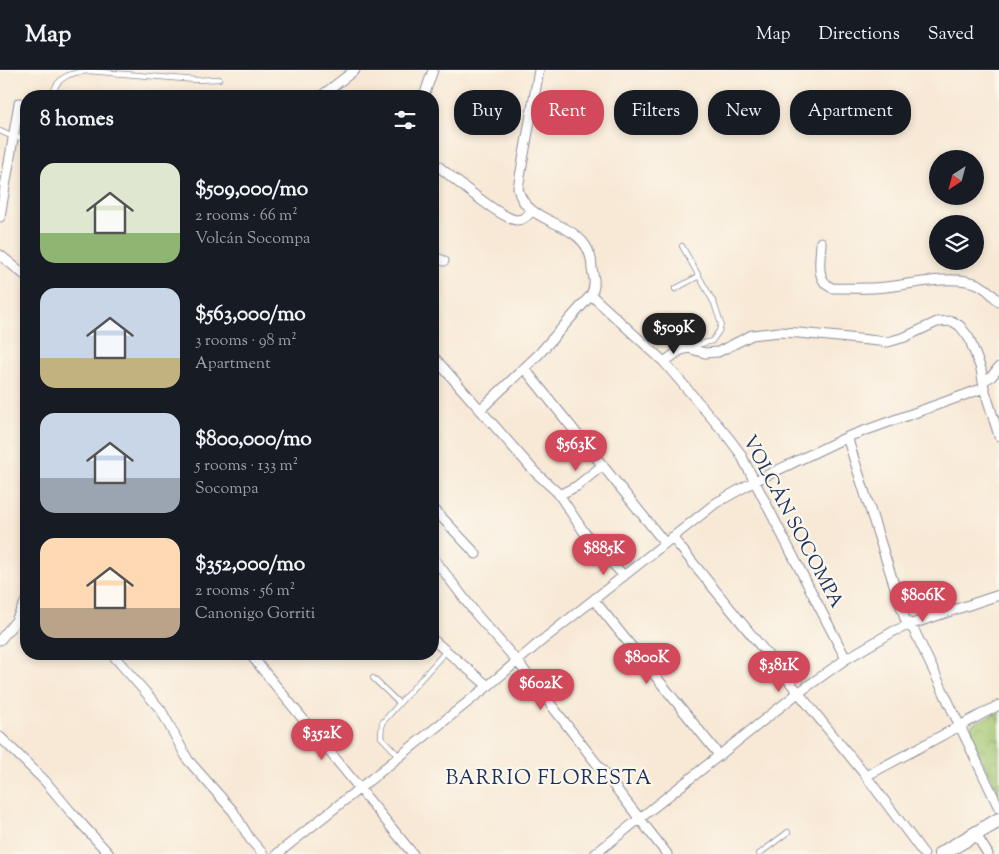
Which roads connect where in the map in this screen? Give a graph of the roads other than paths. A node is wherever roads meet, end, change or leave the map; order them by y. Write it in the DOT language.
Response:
graph roads {
  1 [pos="89,70"];
  2 [pos="355,70"];
  3 [pos="433,70"];
  4 [pos="539,70"];
  5 [pos="218,79"];
  6 [pos="55,90"];
  7 [pos="329,90"];
  8 [pos="426,90"];
  9 [pos="19,103"];
  10 [pos="0,131"];
  11 [pos="13,137"];
  12 [pos="20,138"];
  13 [pos="439,166"];
  14 [pos="532,210"];
  15 [pos="0,217"];
  16 [pos="821,242"];
  17 [pos="682,246"];
  18 [pos="0,255"];
  19 [pos="439,260"];
  20 [pos="444,262"];
  21 [pos="20,271"];
  22 [pos="698,276"];
  23 [pos="675,289"];
  24 [pos="591,295"];
  25 [pos="999,302"];
  26 [pos="688,348"];
  27 [pos="664,362"];
  28 [pos="439,363"];
  29 [pos="999,367"];
  30 [pos="524,368"];
  31 [pos="983,385"];
  32 [pos="480,410"];
  33 [pos="999,436"];
  34 [pos="847,437"];
  35 [pos="603,465"];
  36 [pos="755,481"];
  37 [pos="559,495"];
  38 [pos="439,514"];
  39 [pos="669,540"];
  40 [pos="476,554"];
  41 [pos="439,565"];
  42 [pos="624,576"];
  43 [pos="999,595"];
  44 [pos="594,600"];
  45 [pos="20,612"];
  46 [pos="909,625"];
  47 [pos="0,640"];
  48 [pos="439,644"];
  49 [pos="446,650"];
  50 [pos="439,658"];
  51 [pos="846,659"];
  52 [pos="117,660"];
  53 [pos="255,660"];
  54 [pos="437,660"];
  55 [pos="517,661"];
  56 [pos="373,678"];
  57 [pos="488,686"];
  58 [pos="798,693"];
  59 [pos="399,703"];
  60 [pos="999,705"];
  61 [pos="960,725"];
  62 [pos="0,738"];
  63 [pos="719,755"];
  64 [pos="398,756"];
  65 [pos="866,776"];
  66 [pos="359,787"];
  67 [pos="999,808"];
  68 [pos="639,818"];
  69 [pos="999,820"];
  70 [pos="788,832"];
  71 [pos="975,833"];
  72 [pos="109,854"];
  73 [pos="263,854"];
  74 [pos="277,854"];
  75 [pos="413,854"];
  76 [pos="595,854"];
  77 [pos="667,854"];
  78 [pos="759,854"];
  79 [pos="924,854"];
  80 [pos="941,854"];
  81 [pos="988,854"];
  1 -- 5 [label="lane"];
  1 -- 6 [label="lane"];
  2 -- 7 [label="street"];
  3 -- 8 [label="street"];
  4 -- 14 [label="street"];
  9 -- 11 [label="street"];
  10 -- 11 [label="lane"];
  11 -- 12 [label="lane"];
  11 -- 15 [label="street"];
  13 -- 14 [label="street"];
  14 -- 24 [label="street"];
  16 -- 25 [label="street"];
  17 -- 22 [label="lane"];
  18 -- 21 [label="street"];
  19 -- 20 [label="street"];
  22 -- 23 [label="lane"];
  22 -- 26 [label="lane"];
  24 -- 27 [label="street, VOLCÁN SOCOMPA"];
  24 -- 30 [label="street"];
  26 -- 27 [label="street"];
  26 -- 31 [label="street"];
  27 -- 36 [label="street, VOLCÁN SOCOMPA"];
  28 -- 32 [label="street"];
  29 -- 31 [label="street"];
  30 -- 32 [label="street"];
  30 -- 35 [label="street"];
  31 -- 33 [label="street"];
  31 -- 34 [label="street"];
  32 -- 37 [label="street"];
  34 -- 36 [label="street"];
  34 -- 46 [label="street"];
  35 -- 37 [label="street"];
  35 -- 39 [label="street"];
  36 -- 39 [label="street"];
  36 -- 51 [label="street, VOLCÁN SOCOMPA"];
  37 -- 42 [label="street"];
  38 -- 40 [label="street"];
  39 -- 42 [label="street"];
  39 -- 58 [label="street"];
  41 -- 55 [label="street"];
  42 -- 44 [label="street"];
  43 -- 46 [label="street"];
  44 -- 55 [label="street"];
  44 -- 63 [label="street"];
  45 -- 47 [label="street"];
  46 -- 51 [label="street"];
  46 -- 61 [label="street"];
  48 -- 49 [label="street"];
  49 -- 50 [label="lane"];
  49 -- 57 [label="street"];
  51 -- 58 [label="street"];
  52 -- 73 [label="street"];
  53 -- 66 [label="street"];
  54 -- 59 [label="lane"];
  55 -- 57 [label="street"];
  55 -- 68 [label="street"];
  56 -- 59 [label="lane"];
  57 -- 64 [label="street"];
  58 -- 63 [label="street"];
  58 -- 65 [label="street"];
  59 -- 64 [label="lane"];
  60 -- 61 [label="street"];
  61 -- 65 [label="street"];
  61 -- 67 [label="street"];
  62 -- 72 [label="street"];
  63 -- 68 [label="street"];
  64 -- 66 [label="street"];
  65 -- 79 [label="street"];
  66 -- 74 [label="street"];
  66 -- 75 [label="street"];
  68 -- 76 [label="street"];
  68 -- 77 [label="street"];
  69 -- 71 [label="main road"];
  70 -- 78 [label="lane"];
  71 -- 80 [label="main road"];
  71 -- 81 [label="street"];
}
